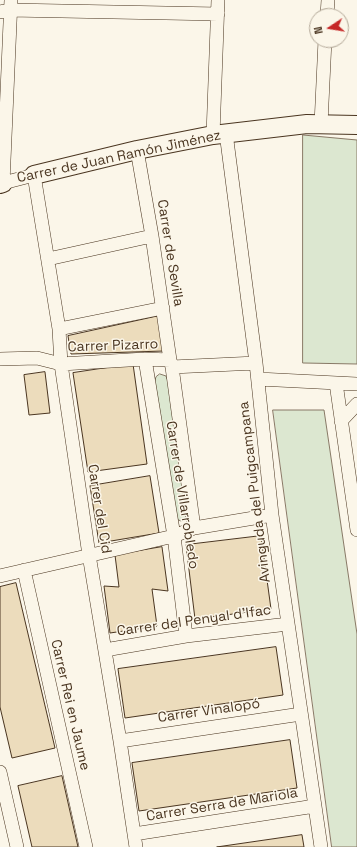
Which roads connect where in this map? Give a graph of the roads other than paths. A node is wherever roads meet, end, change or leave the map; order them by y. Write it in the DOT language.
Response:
graph roads {
  1 [pos="218,0"];
  2 [pos="7,7"];
  3 [pos="218,14"];
  4 [pos="325,48"];
  5 [pos="321,124"];
  6 [pos="357,125"];
  7 [pos="220,134"];
  8 [pos="137,150"];
  9 [pos="34,175"];
  10 [pos="2,183"];
  11 [pos="152,236"];
  12 [pos="48,260"];
  13 [pos="163,308"];
  14 [pos="59,329"];
  15 [pos="0,359"];
  16 [pos="145,359"];
  17 [pos="256,362"];
  18 [pos="61,364"];
  19 [pos="171,364"];
  20 [pos="258,379"];
  21 [pos="336,383"];
  22 [pos="357,384"];
  23 [pos="357,404"];
  24 [pos="341,421"];
  25 [pos="272,515"];
  26 [pos="194,528"];
  27 [pos="357,530"];
  28 [pos="174,536"];
  29 [pos="89,555"];
  30 [pos="24,570"];
  31 [pos="0,576"];
  32 [pos="288,624"];
  33 [pos="186,636"];
  34 [pos="105,650"];
  35 [pos="301,714"];
  36 [pos="120,740"];
  37 [pos="1,776"];
  38 [pos="315,806"];
  39 [pos="135,841"];
  40 [pos="17,847"];
  41 [pos="86,847"];
  42 [pos="321,847"];
  1 -- 3 [label="street, Avinguda del Puigcampana"];
  2 -- 3 [label="street"];
  2 -- 10 [label="street"];
  3 -- 7 [label="street, Avinguda del Puigcampana"];
  4 -- 5 [label="street"];
  5 -- 6 [label="street, Carrer de Juan Ramón Jiménez"];
  5 -- 7 [label="street, Carrer de Juan Ramón Jiménez"];
  7 -- 8 [label="street, Carrer de Juan Ramón Jiménez"];
  7 -- 17 [label="street, Avinguda del Puigcampana"];
  8 -- 9 [label="street, Carrer de Juan Ramón Jiménez"];
  8 -- 11 [label="street, Carrer de Sevilla"];
  9 -- 10 [label="street, Carrer de Juan Ramón Jiménez"];
  9 -- 12 [label="street, Carrer del Cid"];
  11 -- 12 [label="street"];
  11 -- 13 [label="street, Carrer de Sevilla"];
  12 -- 14 [label="street, Carrer del Cid"];
  13 -- 14 [label="street"];
  13 -- 19 [label="street, Carrer de Sevilla"];
  14 -- 18 [label="street, Carrer del Cid"];
  15 -- 18 [label="street, Carrer Pizarro"];
  16 -- 18 [label="street, Carrer Pizarro"];
  16 -- 19 [label="street, Carrer Pizarro"];
  16 -- 28 [label="street, Carrer de Villarrobledo"];
  17 -- 19 [label="street, Carrer Pizarro"];
  17 -- 20 [label="street, Avinguda del Puigcampana"];
  18 -- 29 [label="street, Carrer del Cid"];
  19 -- 26 [label="street, Carrer de Villarrobledo"];
  20 -- 21 [label="street"];
  20 -- 25 [label="street, Avinguda del Puigcampana"];
  21 -- 22 [label="street"];
  21 -- 24 [label="street"];
  23 -- 24 [label="street"];
  24 -- 27 [label="street"];
  25 -- 26 [label="street"];
  25 -- 32 [label="street, Avinguda del Puigcampana"];
  26 -- 28 [label="street"];
  28 -- 29 [label="street"];
  28 -- 33 [label="street, Carrer de Villarrobledo"];
  29 -- 30 [label="street"];
  29 -- 34 [label="street, Carrer del Cid"];
  30 -- 31 [label="street"];
  30 -- 41 [label="street, Carrer Rei en Jaume"];
  32 -- 33 [label="street, Carrer del Penyal d'Ifac"];
  32 -- 35 [label="street, Avinguda del Puigcampana"];
  33 -- 34 [label="street, Carrer del Penyal d'Ifac"];
  34 -- 36 [label="street, Carrer del Cid"];
  35 -- 36 [label="street, Carrer Vinalopó"];
  35 -- 38 [label="street, Avinguda del Puigcampana"];
  36 -- 39 [label="street, Carrer del Cid"];
  37 -- 40 [label="street"];
  38 -- 39 [label="street, Carrer Serra de Mariola"];
  38 -- 42 [label="street, Avinguda del Puigcampana"];
}
